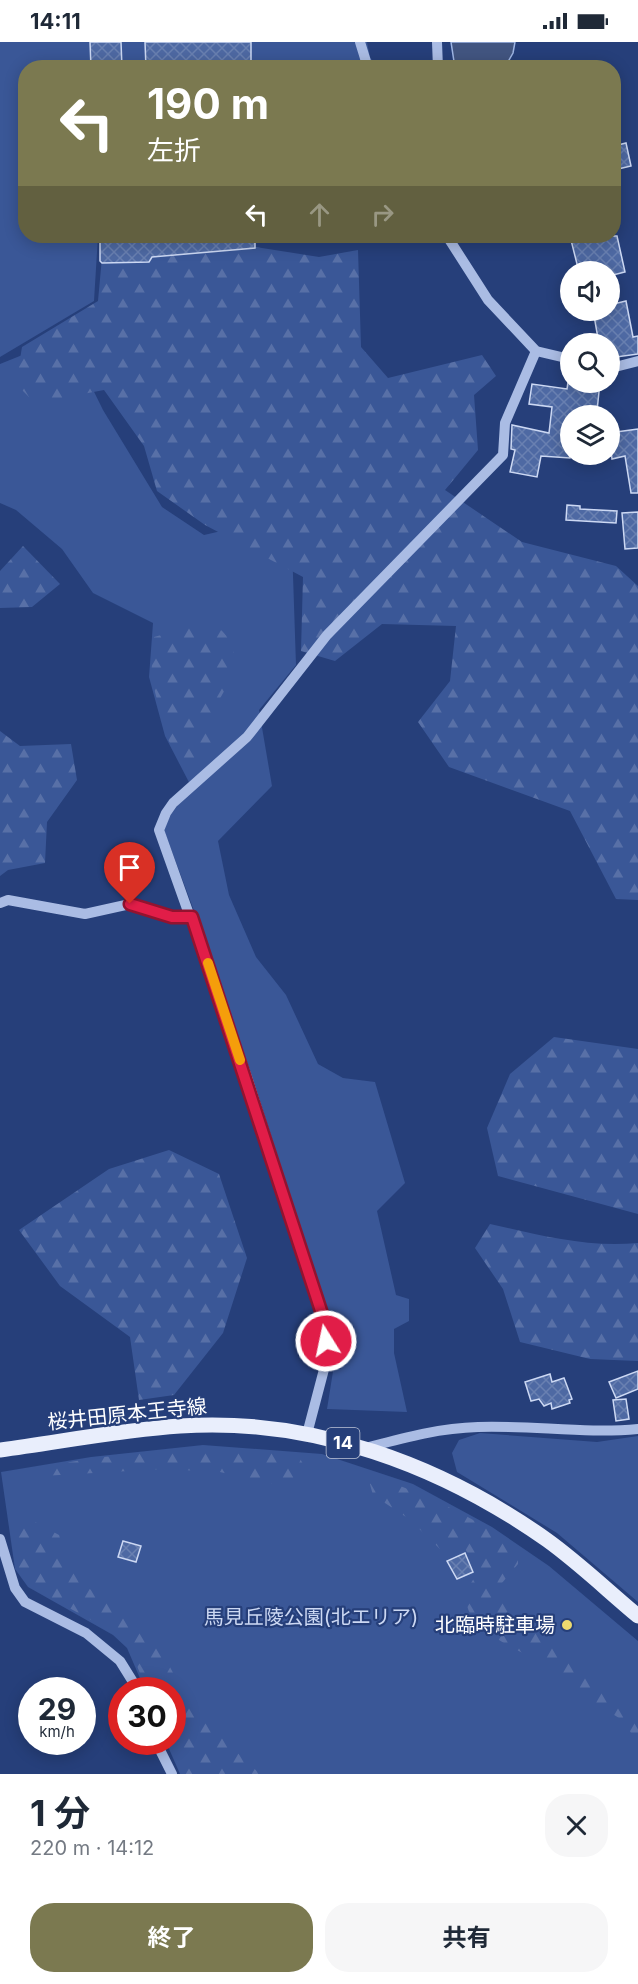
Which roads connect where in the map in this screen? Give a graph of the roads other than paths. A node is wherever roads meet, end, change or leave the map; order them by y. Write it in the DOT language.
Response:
graph roads {
  1 [pos="360,42"];
  2 [pos="437,42"];
  3 [pos="366,60"];
  4 [pos="438,60"];
  5 [pos="451,243"];
  6 [pos="536,351"];
  7 [pos="560,357"];
  8 [pos="638,361"];
  9 [pos="620,366"];
  10 [pos="0,903"];
  11 [pos="192,917"];
  12 [pos="638,1429"];
  13 [pos="308,1434"];
  14 [pos="365,1448"];
  15 [pos="0,1450"];
  16 [pos="0,1539"];
  17 [pos="638,1616"];
  18 [pos="130,1677"];
  19 [pos="162,1755"];
  20 [pos="172,1774"];
  1 -- 3 [label="street"];
  2 -- 4 [label="street"];
  5 -- 6 [label="street"];
  6 -- 7 [label="street"];
  6 -- 11 [label="street"];
  8 -- 9 [label="street"];
  10 -- 11 [label="street"];
  11 -- 13 [label="street"];
  12 -- 14 [label="street"];
  13 -- 14 [label="main road, 桜井田原本王寺線 / 14"];
  13 -- 15 [label="main road, 桜井田原本王寺線 / 14"];
  14 -- 17 [label="main road, 桜井田原本王寺線 / 14"];
  16 -- 18 [label="street"];
  19 -- 20 [label="street"];
}
